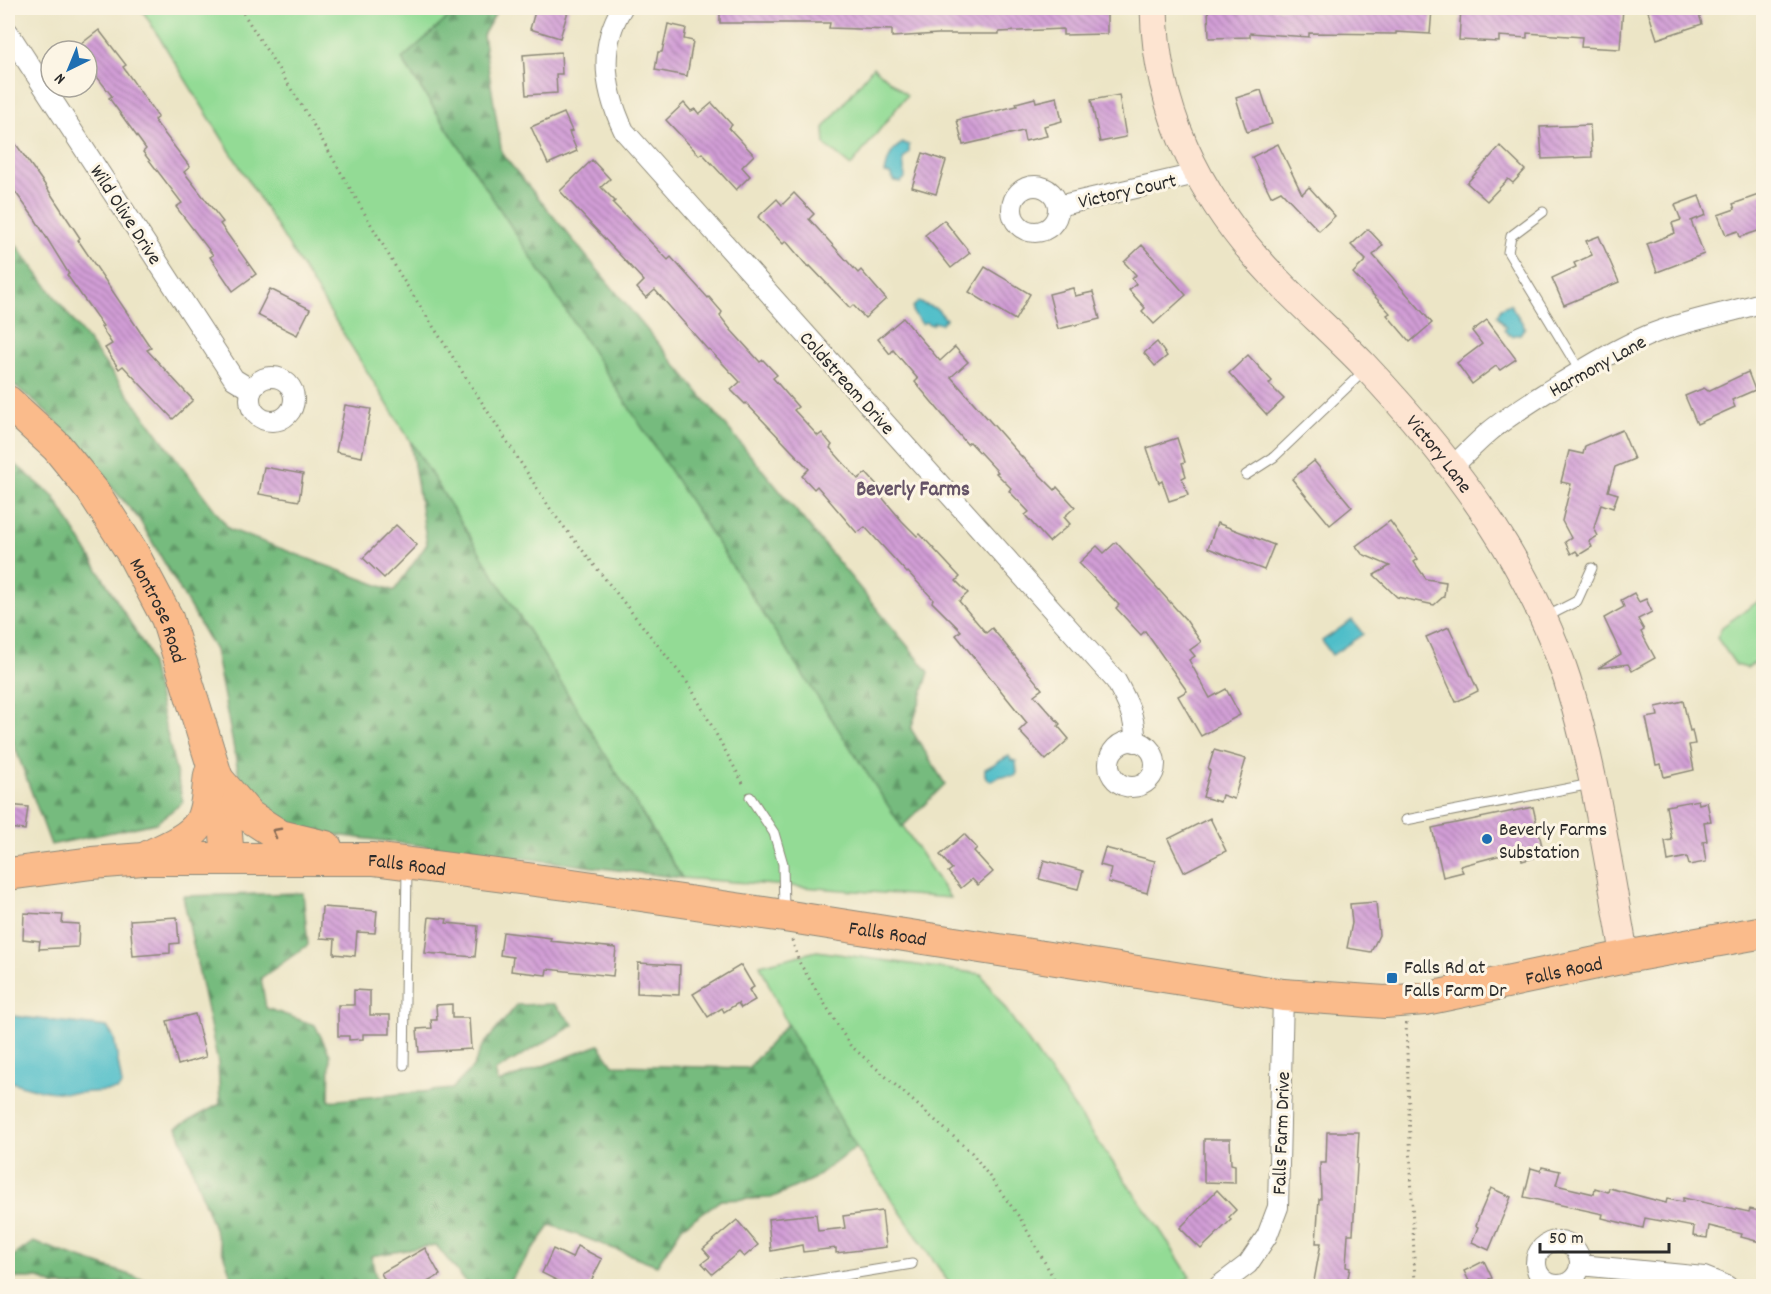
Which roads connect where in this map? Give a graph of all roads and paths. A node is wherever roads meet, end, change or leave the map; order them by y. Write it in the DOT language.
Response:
graph roads {
  1 [pos="240,8"];
  2 [pos="622,8"];
  3 [pos="1155,8"];
  4 [pos="8,32"];
  5 [pos="1197,174"];
  6 [pos="1058,206"];
  7 [pos="1543,212"];
  8 [pos="1764,302"];
  9 [pos="1367,368"];
  10 [pos="1580,371"];
  11 [pos="252,390"];
  12 [pos="8,402"];
  13 [pos="1452,467"];
  14 [pos="1246,474"];
  15 [pos="1592,568"];
  16 [pos="1544,619"];
  17 [pos="1135,742"];
  18 [pos="215,769"];
  19 [pos="1593,784"];
  20 [pos="750,797"];
  21 [pos="1406,820"];
  22 [pos="143,859"];
  23 [pos="228,859"];
  24 [pos="373,859"];
  25 [pos="407,863"];
  26 [pos="8,874"];
  27 [pos="784,916"];
  28 [pos="1764,932"];
  29 [pos="1625,957"];
  30 [pos="799,962"];
  31 [pos="1283,995"];
  32 [pos="1406,1019"];
  33 [pos="404,1065"];
  34 [pos="912,1264"];
  35 [pos="1580,1265"];
  36 [pos="1058,1286"];
  37 [pos="778,1287"];
  38 [pos="1219,1287"];
  39 [pos="1415,1287"];
  40 [pos="1727,1287"];
  1 -- 20 [label="path"];
  2 -- 17 [label="street, Coldstream Drive"];
  3 -- 5 [label="street, Victory Lane"];
  4 -- 11 [label="street, Wild Olive Drive"];
  5 -- 6 [label="street, Victory Court"];
  5 -- 9 [label="street, Victory Lane"];
  7 -- 10 [label="lane"];
  8 -- 10 [label="street, Harmony Lane"];
  9 -- 13 [label="street, Victory Lane"];
  9 -- 14 [label="lane"];
  10 -- 13 [label="street, Harmony Lane"];
  12 -- 18 [label="main road, Montrose Road"];
  13 -- 16 [label="street, Victory Lane"];
  15 -- 16 [label="lane"];
  16 -- 19 [label="street, Victory Lane"];
  18 -- 22 [label="main road"];
  18 -- 23 [label="main road, Montrose Road"];
  24 -- 18 [label="main road, one-way"];
  19 -- 21 [label="lane"];
  19 -- 29 [label="street, Victory Lane"];
  20 -- 27 [label="lane"];
  22 -- 23 [label="main road, Falls Road"];
  22 -- 26 [label="main road, Falls Road"];
  23 -- 24 [label="main road, Falls Road"];
  24 -- 25 [label="main road, Falls Road"];
  25 -- 27 [label="main road, Falls Road"];
  25 -- 33 [label="lane"];
  27 -- 31 [label="main road, Falls Road"];
  28 -- 29 [label="main road, Falls Road"];
  29 -- 31 [label="main road, Falls Road"];
  30 -- 36 [label="path"];
  31 -- 38 [label="street, Falls Farm Drive"];
  32 -- 39 [label="path"];
  34 -- 37 [label="lane"];
  35 -- 40 [label="street"];
}
